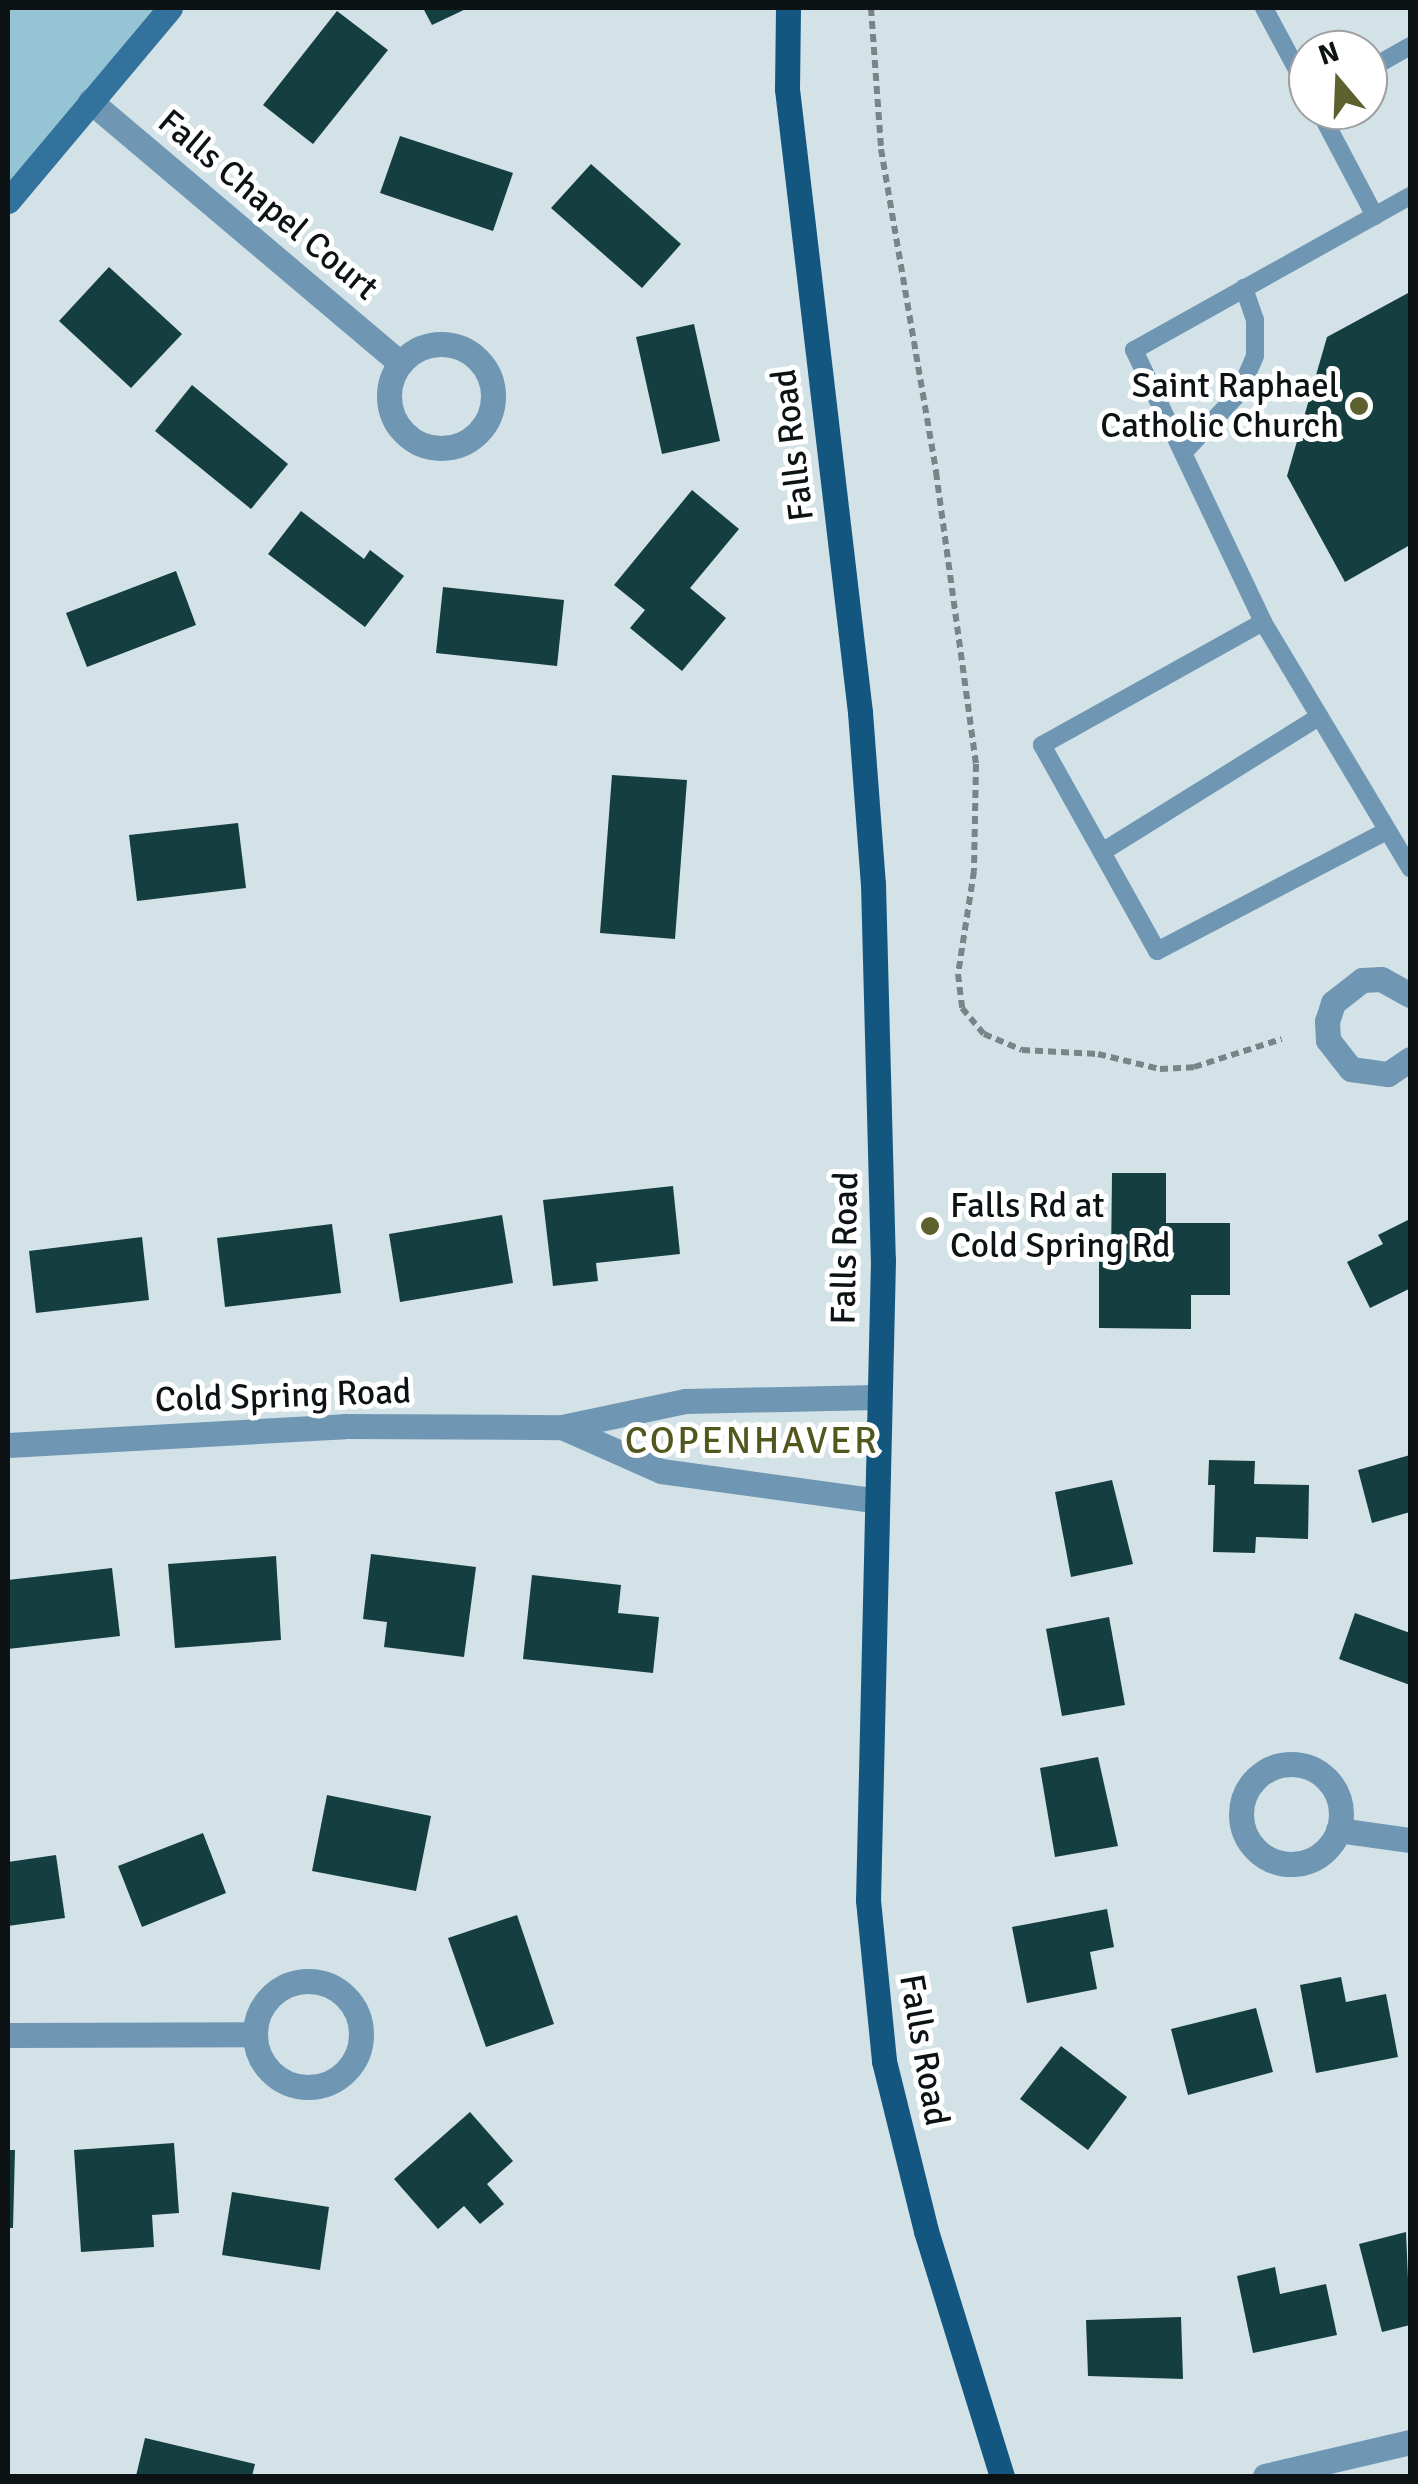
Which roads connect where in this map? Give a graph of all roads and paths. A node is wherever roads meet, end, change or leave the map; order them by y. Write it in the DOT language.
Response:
graph roads {
  1 [pos="170,8"];
  2 [pos="788,8"];
  3 [pos="872,8"];
  4 [pos="1264,8"];
  5 [pos="1410,46"];
  6 [pos="1288,53"];
  7 [pos="1388,59"];
  8 [pos="90,101"];
  9 [pos="1329,130"];
  10 [pos="1410,196"];
  11 [pos="8,201"];
  12 [pos="1375,216"];
  13 [pos="1244,288"];
  14 [pos="400,363"];
  15 [pos="1183,453"];
  16 [pos="1263,622"];
  17 [pos="1319,717"];
  18 [pos="1387,831"];
  19 [pos="1102,852"];
  20 [pos="1410,868"];
  21 [pos="1410,995"];
  22 [pos="1282,1040"];
  23 [pos="1410,1058"];
  24 [pos="876,1397"];
  25 [pos="562,1427"];
  26 [pos="8,1446"];
  27 [pos="873,1500"];
  28 [pos="1338,1830"];
  29 [pos="1410,1840"];
  30 [pos="254,2034"];
  31 [pos="8,2035"];
  32 [pos="1410,2442"];
  33 [pos="1002,2476"];
  34 [pos="1265,2476"];
  1 -- 8 [label="street"];
  2 -- 24 [label="main road, Falls Road"];
  3 -- 22 [label="path"];
  4 -- 6 [label="lane"];
  5 -- 7 [label="lane"];
  8 -- 11 [label="street"];
  8 -- 14 [label="street, Falls Chapel Court"];
  9 -- 12 [label="lane"];
  10 -- 12 [label="lane"];
  12 -- 13 [label="lane"];
  13 -- 15 [label="lane"];
  13 -- 15 [label="lane"];
  14 -- 14 [label="street"];
  15 -- 16 [label="lane"];
  16 -- 17 [label="lane"];
  16 -- 19 [label="lane"];
  17 -- 18 [label="lane"];
  17 -- 19 [label="lane"];
  18 -- 19 [label="lane"];
  18 -- 20 [label="lane"];
  21 -- 23 [label="street"];
  24 -- 25 [label="street, Cold Spring Road"];
  24 -- 27 [label="main road, Falls Road"];
  25 -- 26 [label="street, Cold Spring Road"];
  25 -- 27 [label="street, Cold Spring Road"];
  27 -- 33 [label="main road, Falls Road"];
  28 -- 29 [label="street"];
  30 -- 30 [label="street"];
  30 -- 31 [label="street"];
  32 -- 34 [label="street"];
}
